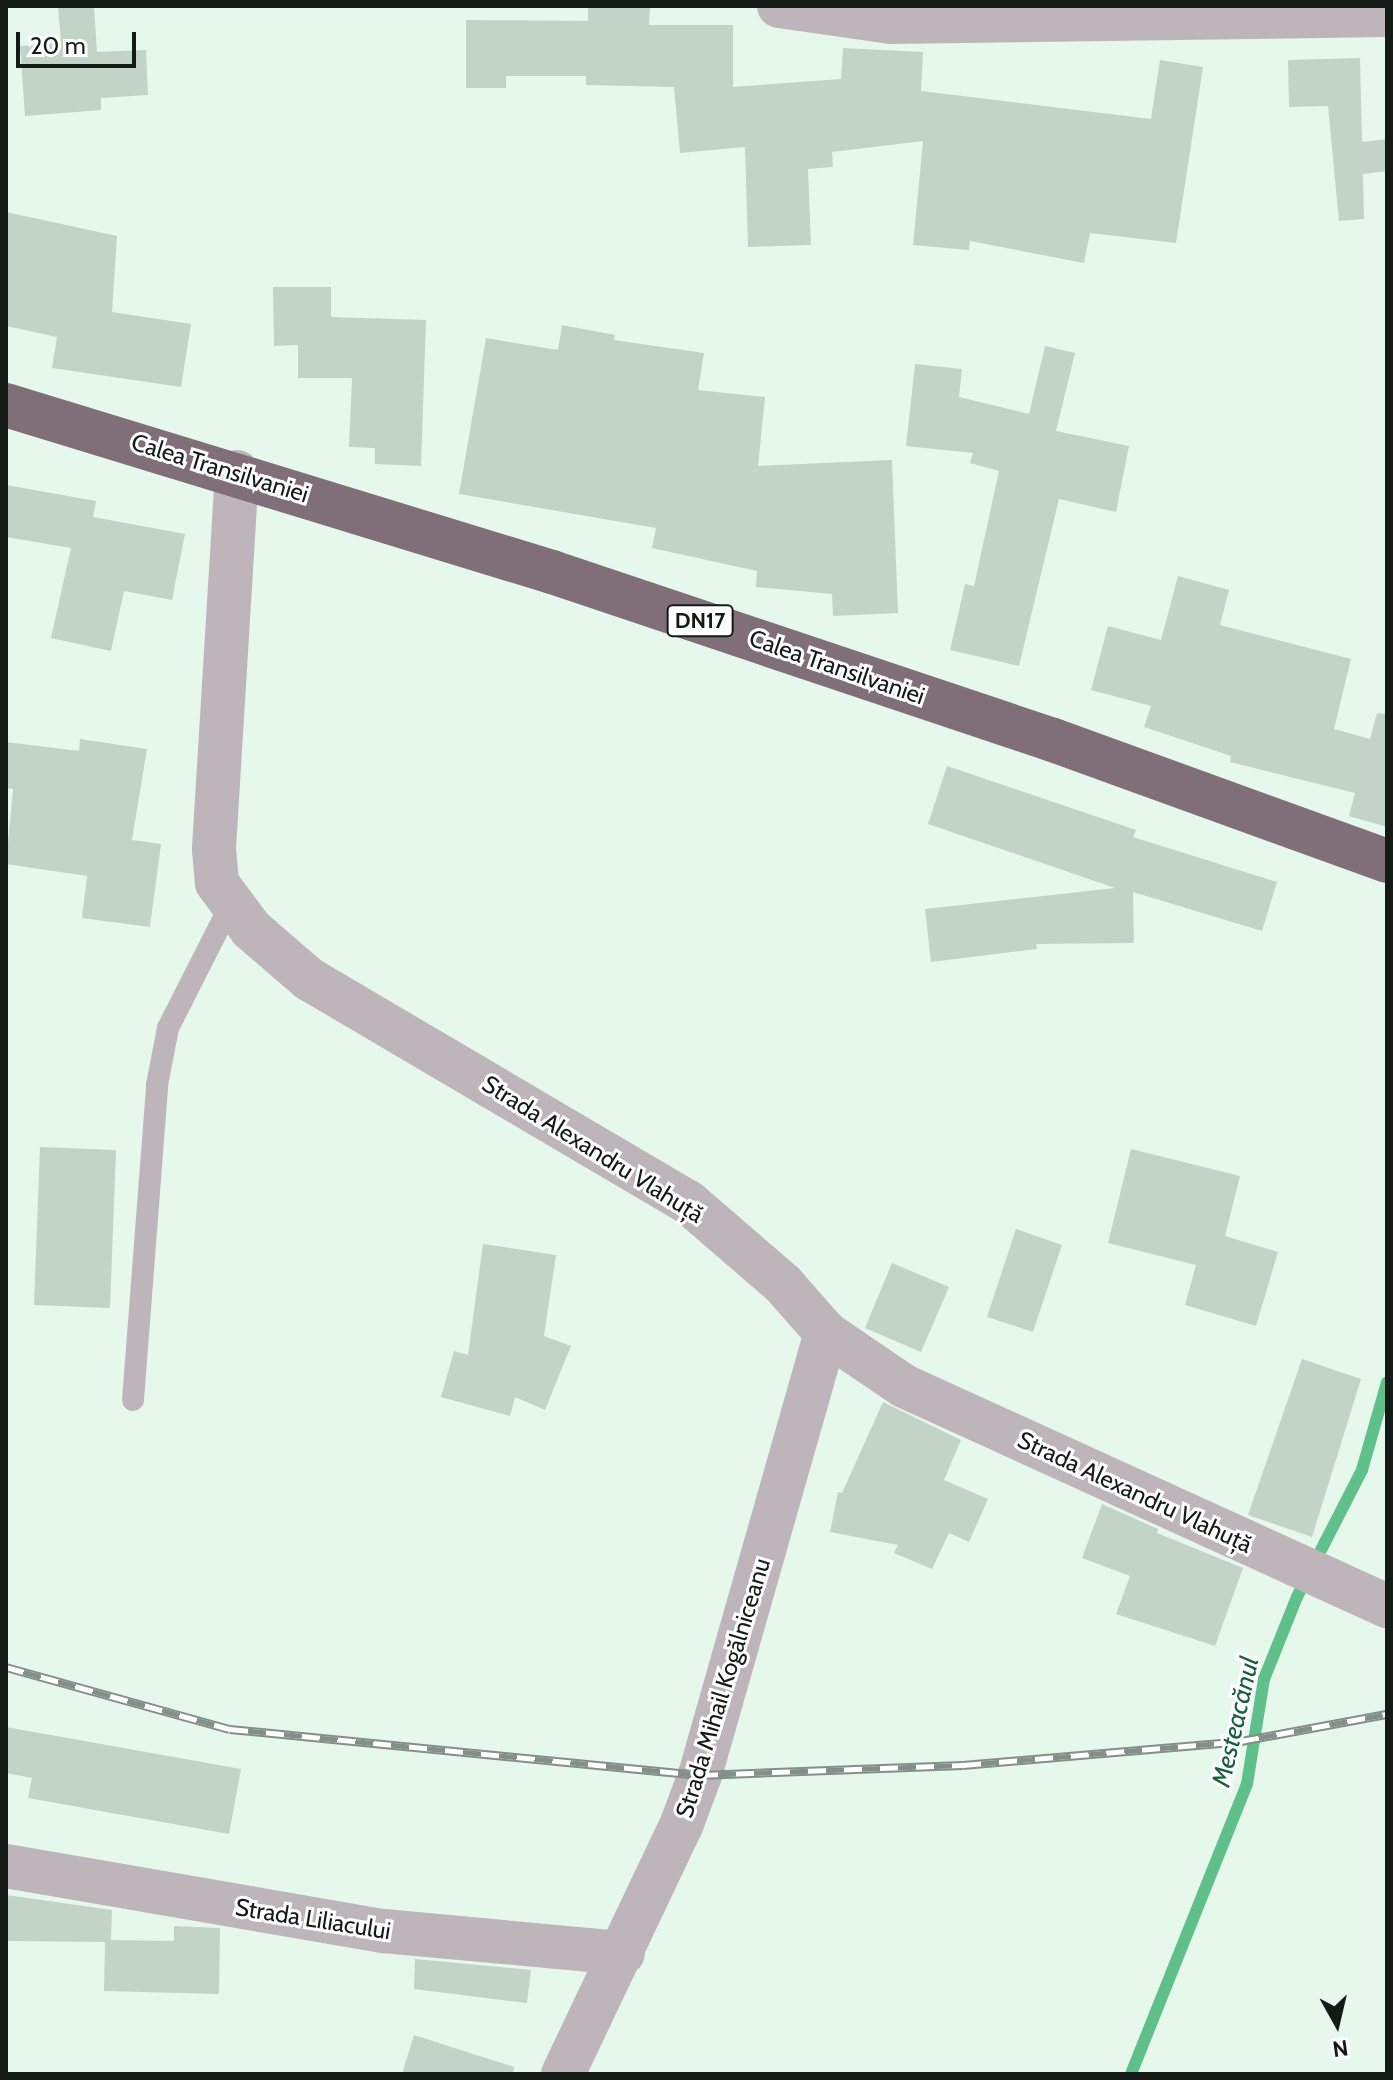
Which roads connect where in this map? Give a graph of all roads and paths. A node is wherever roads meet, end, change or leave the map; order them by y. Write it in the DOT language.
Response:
graph roads {
  1 [pos="779,6"];
  2 [pos="1387,15"];
  3 [pos="6,405"];
  4 [pos="237,472"];
  5 [pos="1387,861"];
  6 [pos="232,902"];
  7 [pos="826,1333"];
  8 [pos="133,1400"];
  9 [pos="1387,1606"];
  10 [pos="6,1866"];
  11 [pos="623,1953"];
  12 [pos="563,2074"];
  1 -- 2 [label="street"];
  3 -- 4 [label="highway, Calea Transilvaniei / DN17"];
  4 -- 5 [label="highway, Calea Transilvaniei / DN17"];
  4 -- 6 [label="street, Strada Alexandru Vlahuță"];
  6 -- 7 [label="street, Strada Alexandru Vlahuță"];
  6 -- 8 [label="lane"];
  7 -- 9 [label="street, Strada Alexandru Vlahuță"];
  7 -- 11 [label="street, Strada Mihail Kogălniceanu"];
  10 -- 11 [label="street, Strada Liliacului"];
  11 -- 12 [label="street, Strada Mihail Kogălniceanu"];
}
